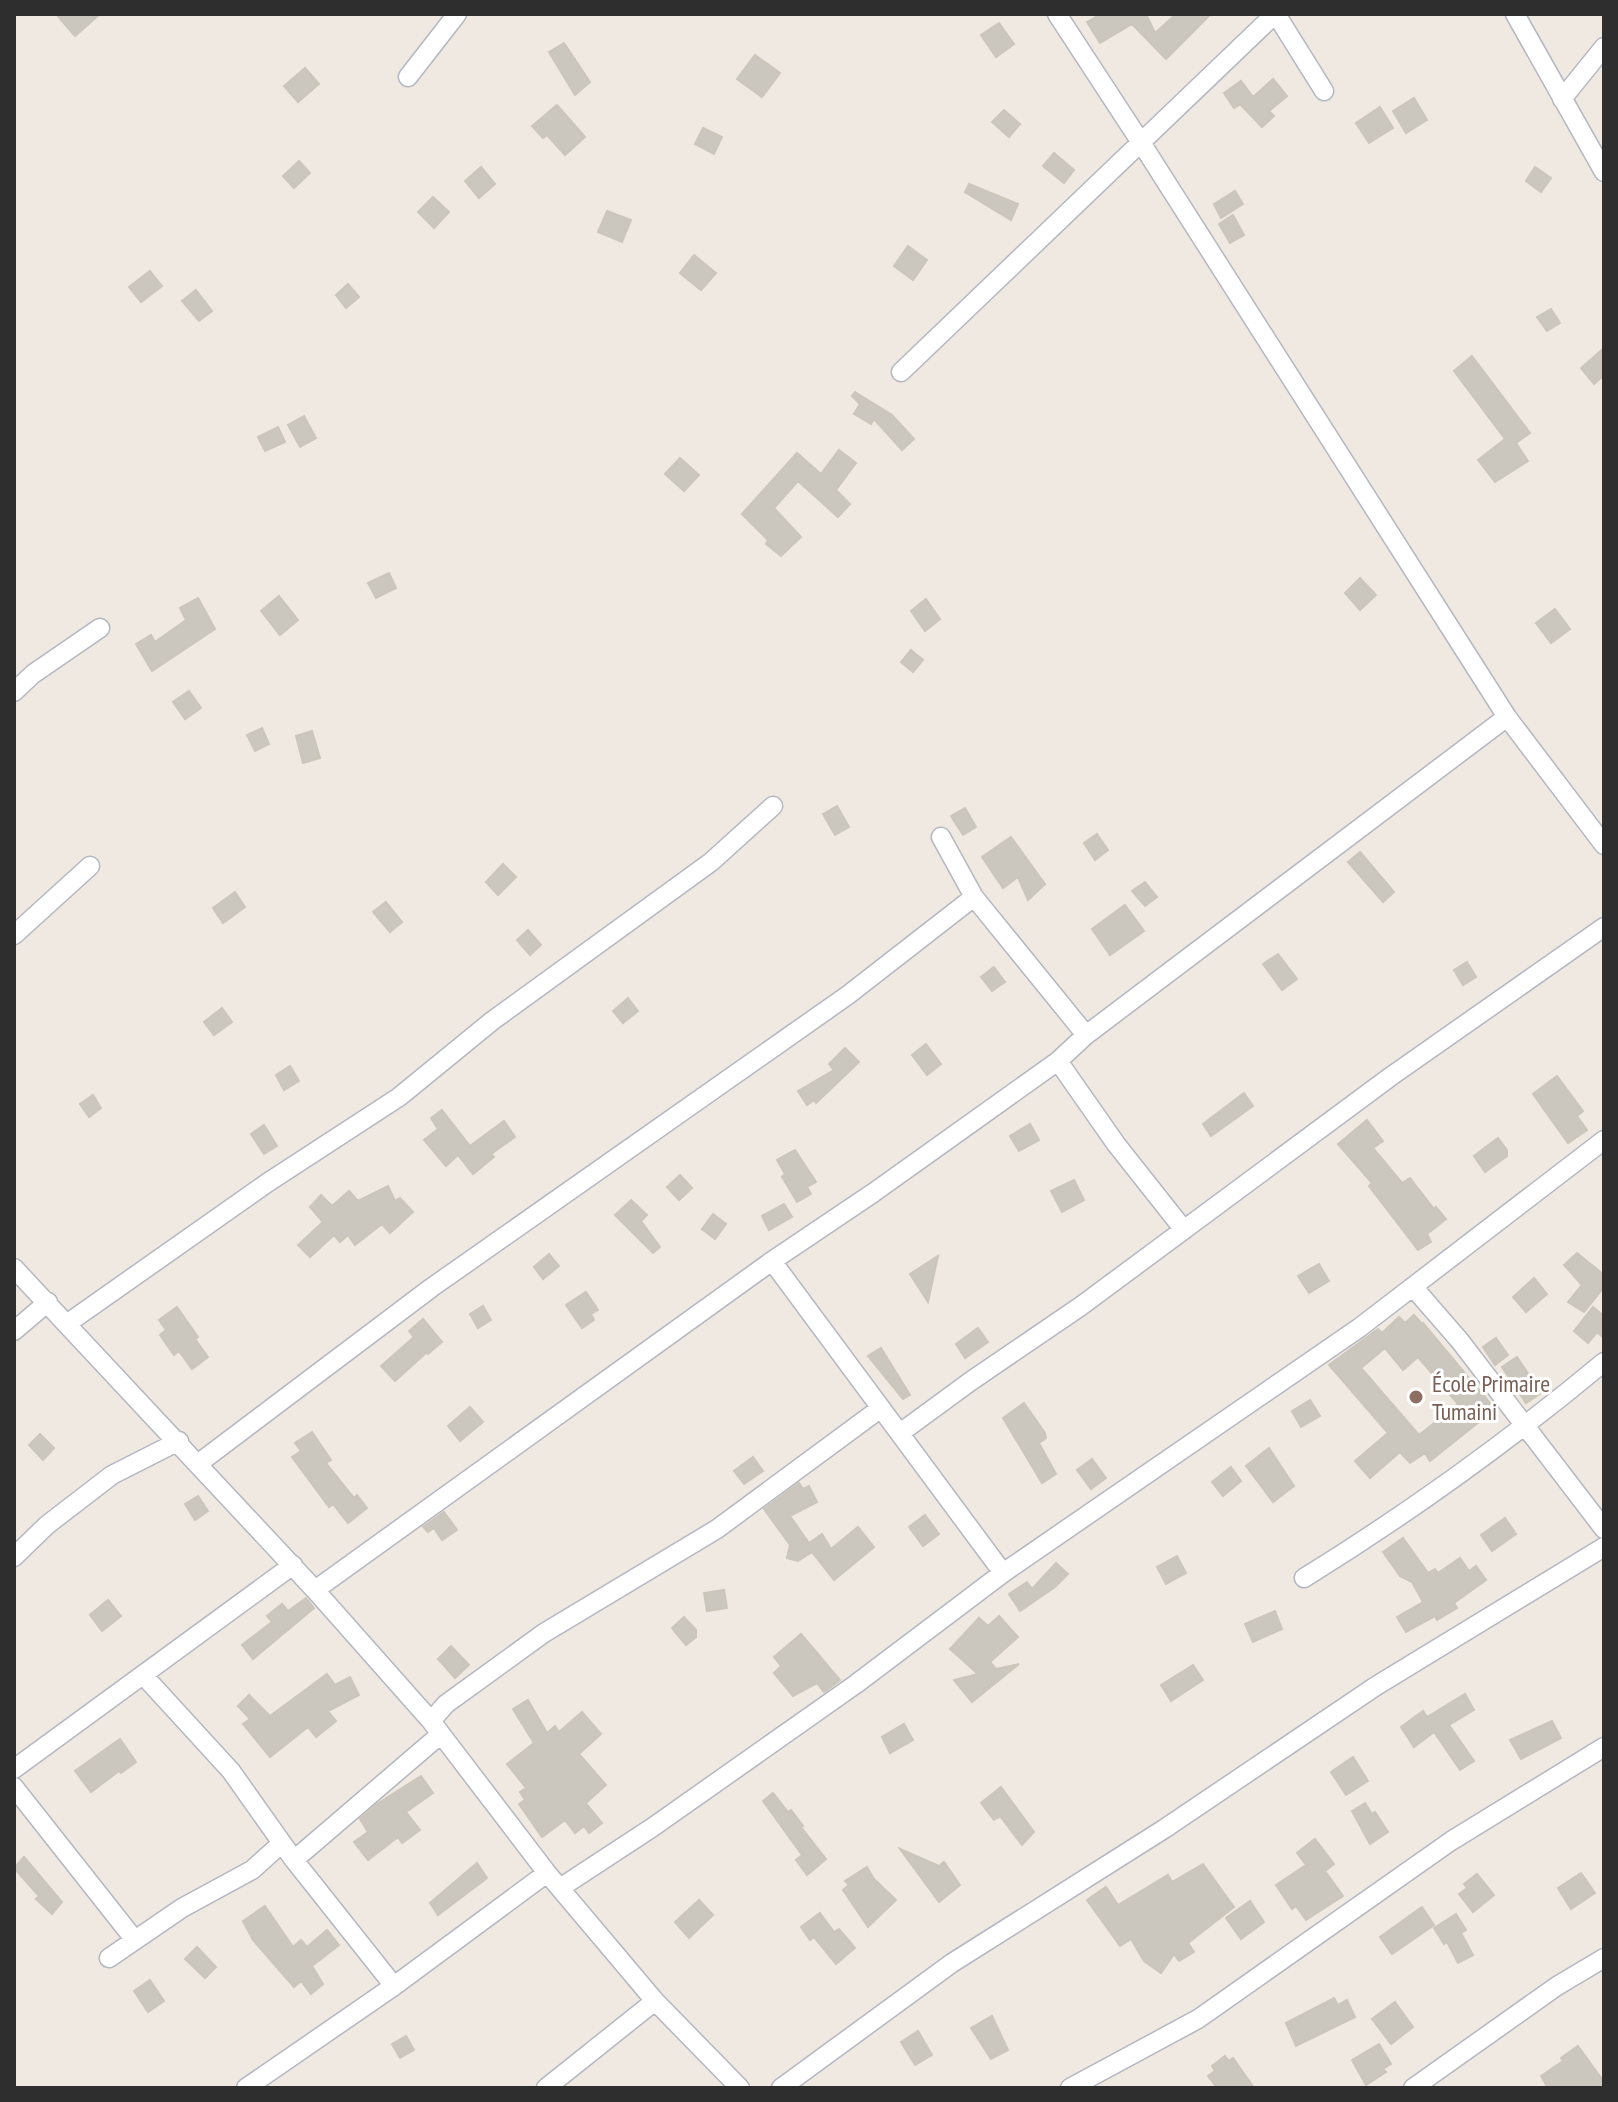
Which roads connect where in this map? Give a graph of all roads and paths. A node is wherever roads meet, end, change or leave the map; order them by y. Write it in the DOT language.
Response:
graph roads {
  1 [pos="457,14"];
  2 [pos="1057,14"];
  3 [pos="1276,14"];
  4 [pos="1515,14"];
  5 [pos="1604,47"];
  6 [pos="408,77"];
  7 [pos="1324,91"];
  8 [pos="1562,99"];
  9 [pos="1140,141"];
  10 [pos="1604,172"];
  11 [pos="901,372"];
  12 [pos="100,628"];
  13 [pos="14,692"];
  14 [pos="1507,717"];
  15 [pos="773,806"];
  16 [pos="941,837"];
  17 [pos="1604,845"];
  18 [pos="90,866"];
  19 [pos="974,897"];
  20 [pos="1604,927"];
  21 [pos="14,935"];
  22 [pos="1086,1035"];
  23 [pos="1058,1061"];
  24 [pos="1604,1140"];
  25 [pos="1184,1230"];
  26 [pos="772,1261"];
  27 [pos="14,1268"];
  28 [pos="1414,1288"];
  29 [pos="48,1302"];
  30 [pos="68,1323"];
  31 [pos="14,1331"];
  32 [pos="1604,1362"];
  33 [pos="881,1408"];
  34 [pos="1525,1427"];
  35 [pos="900,1433"];
  36 [pos="179,1441"];
  37 [pos="199,1463"];
  38 [pos="1604,1529"];
  39 [pos="1604,1547"];
  40 [pos="14,1557"];
  41 [pos="293,1565"];
  42 [pos="1003,1573"];
  43 [pos="1304,1578"];
  44 [pos="315,1590"];
  45 [pos="144,1676"];
  46 [pos="436,1728"];
  47 [pos="1604,1747"];
  48 [pos="14,1769"];
  49 [pos="14,1787"];
  50 [pos="282,1843"];
  51 [pos="294,1860"];
  52 [pos="547,1873"];
  53 [pos="560,1888"];
  54 [pos="134,1939"];
  55 [pos="109,1958"];
  56 [pos="1604,1958"];
  57 [pos="394,1986"];
  58 [pos="655,2001"];
  59 [pos="246,2088"];
  60 [pos="546,2088"];
  61 [pos="740,2088"];
  62 [pos="781,2088"];
  63 [pos="1070,2088"];
  64 [pos="1413,2088"];
  1 -- 6 [label="street"];
  2 -- 9 [label="street"];
  3 -- 7 [label="street"];
  3 -- 9 [label="street"];
  4 -- 8 [label="street"];
  5 -- 8 [label="street"];
  8 -- 10 [label="street"];
  9 -- 11 [label="street"];
  9 -- 14 [label="street"];
  12 -- 13 [label="street"];
  14 -- 17 [label="street"];
  14 -- 22 [label="street"];
  15 -- 30 [label="street"];
  16 -- 19 [label="street"];
  18 -- 21 [label="street"];
  19 -- 22 [label="street"];
  19 -- 37 [label="street"];
  20 -- 25 [label="street"];
  22 -- 23 [label="street"];
  23 -- 25 [label="street"];
  23 -- 26 [label="street"];
  24 -- 28 [label="street"];
  25 -- 35 [label="street"];
  26 -- 33 [label="street"];
  26 -- 44 [label="street"];
  27 -- 29 [label="street"];
  28 -- 34 [label="street"];
  28 -- 42 [label="street"];
  29 -- 30 [label="street"];
  29 -- 31 [label="street"];
  30 -- 36 [label="street"];
  32 -- 34 [label="street"];
  33 -- 35 [label="street"];
  33 -- 46 [label="street"];
  34 -- 38 [label="street"];
  34 -- 43 [label="street"];
  35 -- 42 [label="street"];
  36 -- 37 [label="street"];
  36 -- 40 [label="street"];
  37 -- 41 [label="street"];
  39 -- 62 [label="street"];
  41 -- 44 [label="street"];
  41 -- 45 [label="street"];
  42 -- 53 [label="street"];
  44 -- 46 [label="street"];
  45 -- 48 [label="street"];
  45 -- 50 [label="street"];
  46 -- 51 [label="street"];
  46 -- 52 [label="street"];
  47 -- 63 [label="street"];
  49 -- 54 [label="street"];
  50 -- 51 [label="street"];
  50 -- 54 [label="street"];
  51 -- 57 [label="street"];
  52 -- 53 [label="street"];
  52 -- 57 [label="street"];
  53 -- 58 [label="street"];
  54 -- 55 [label="street"];
  56 -- 64 [label="street"];
  57 -- 59 [label="street"];
  58 -- 60 [label="street"];
  58 -- 61 [label="street"];
}
